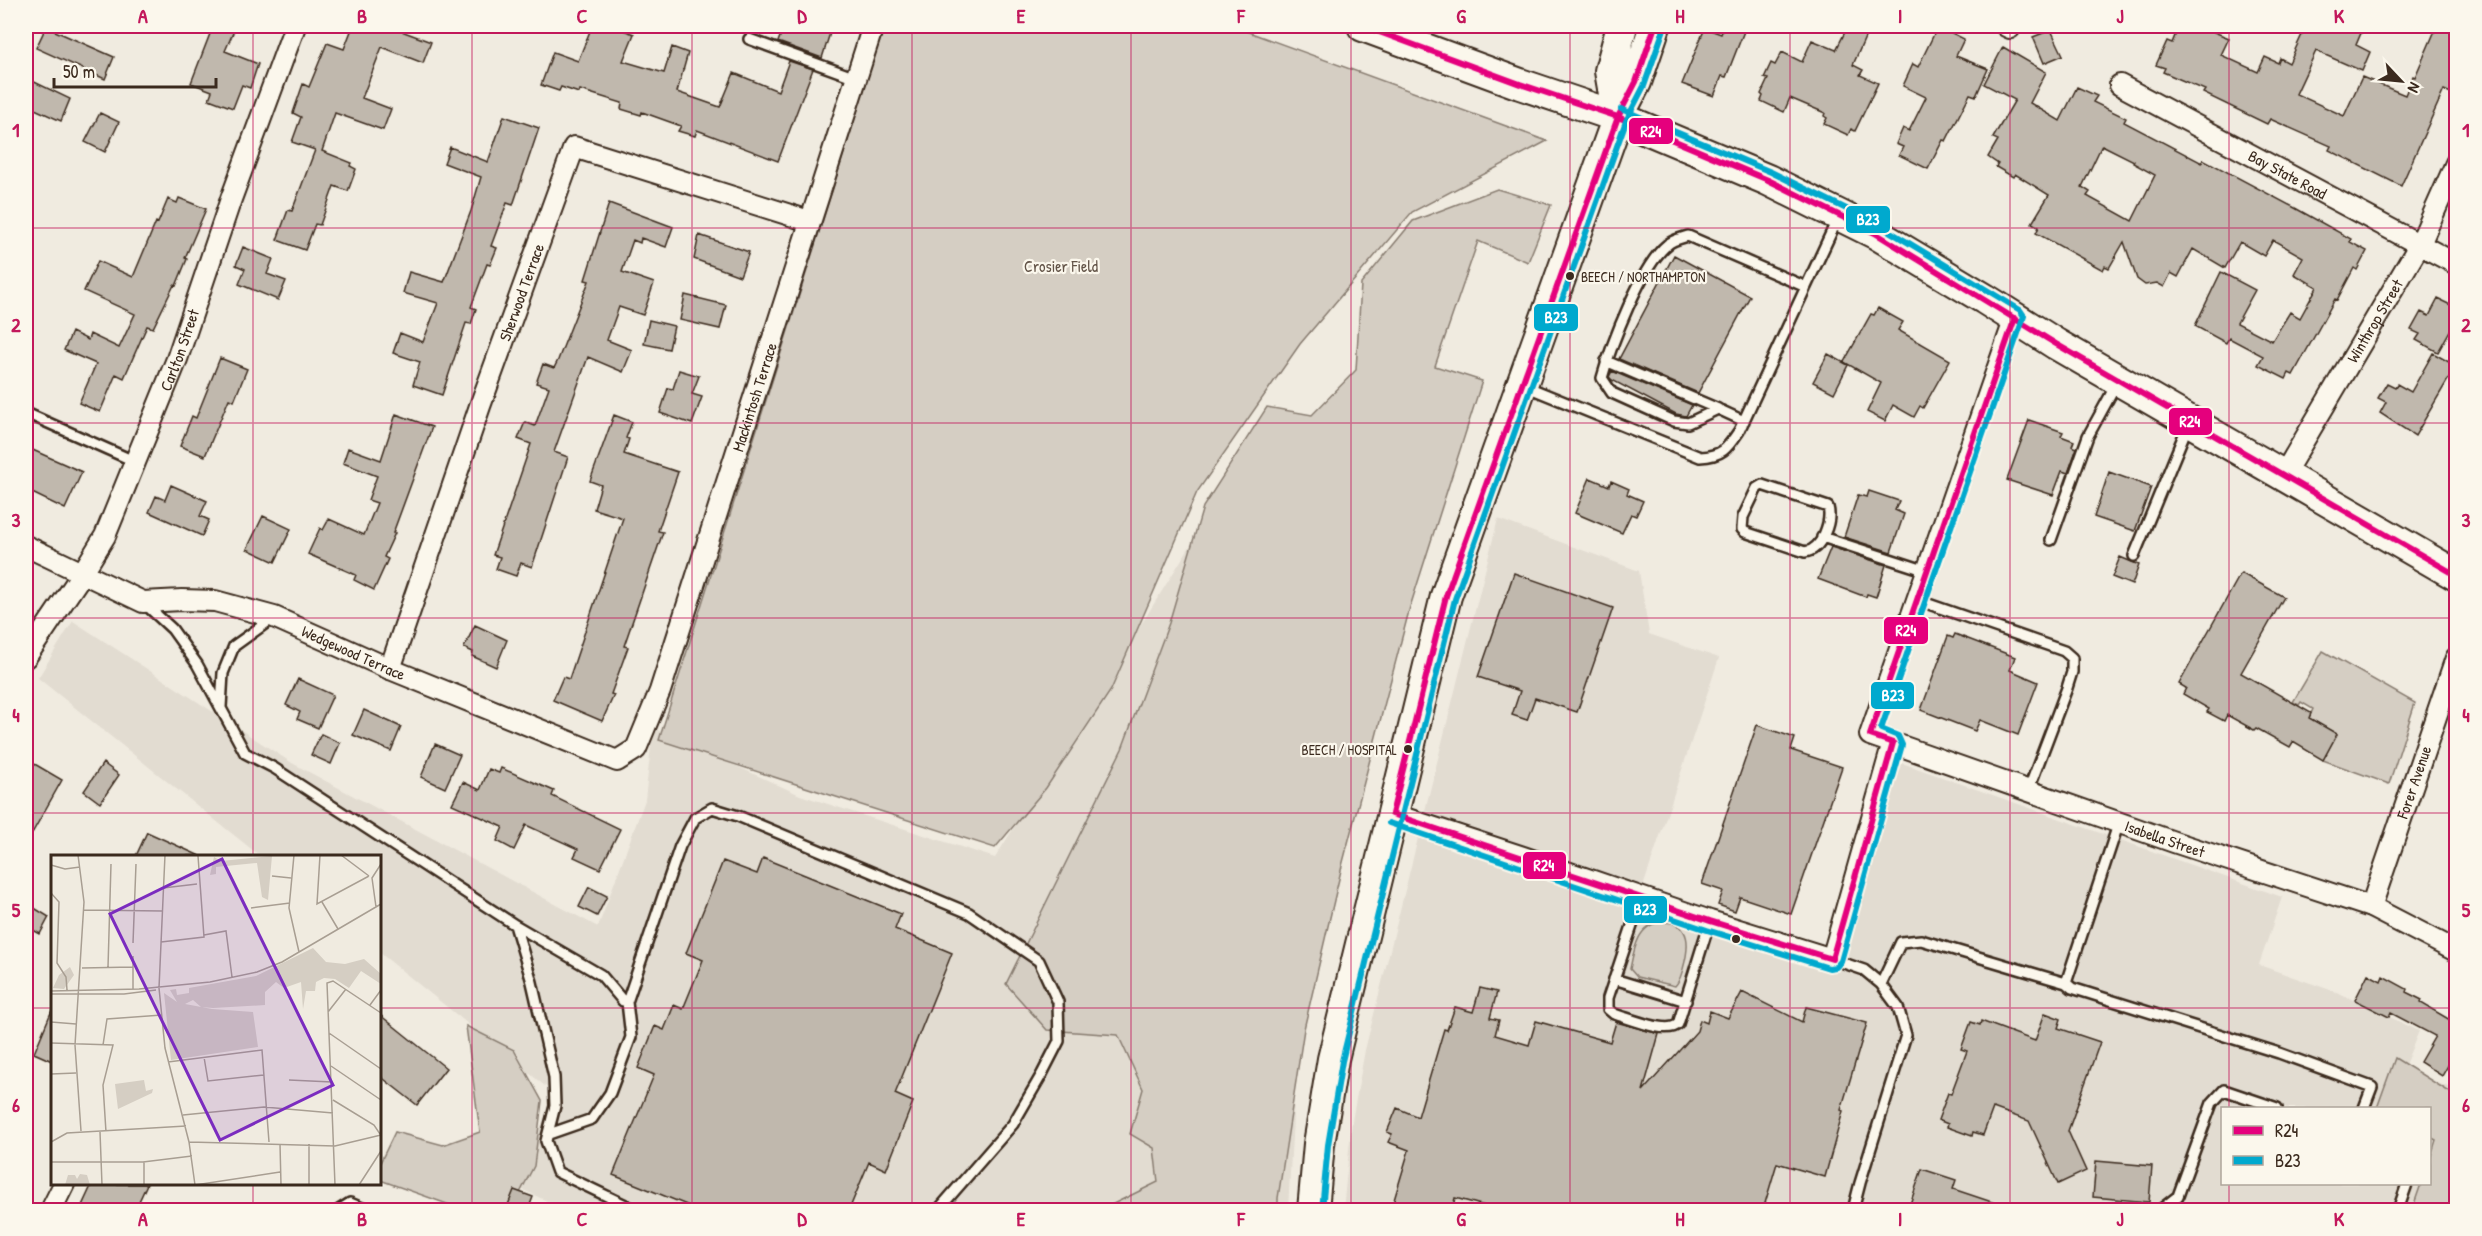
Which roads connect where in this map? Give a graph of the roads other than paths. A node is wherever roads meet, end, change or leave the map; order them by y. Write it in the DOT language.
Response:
graph roads {
  1 [pos="295,26"];
  2 [pos="873,26"];
  3 [pos="1363,26"];
  4 [pos="1622,26"];
  5 [pos="1655,26"];
  6 [pos="749,39"];
  7 [pos="856,78"];
  8 [pos="2120,85"];
  9 [pos="1618,117"];
  10 [pos="2457,163"];
  11 [pos="1839,216"];
  12 [pos="809,222"];
  13 [pos="2420,244"];
  14 [pos="2457,264"];
  15 [pos="1806,287"];
  16 [pos="2015,318"];
  17 [pos="1606,361"];
  18 [pos="2119,380"];
  19 [pos="1522,385"];
  20 [pos="1718,409"];
  21 [pos="26,413"];
  22 [pos="2190,420"];
  23 [pos="1744,421"];
  24 [pos="136,462"];
  25 [pos="2283,474"];
  26 [pos="1822,537"];
  27 [pos="2051,540"];
  28 [pos="26,546"];
  29 [pos="2134,556"];
  30 [pos="1927,571"];
  31 [pos="82,573"];
  32 [pos="2457,575"];
  33 [pos="1916,600"];
  34 [pos="143,602"];
  35 [pos="274,617"];
  36 [pos="26,657"];
  37 [pos="2457,658"];
  38 [pos="390,669"];
  39 [pos="221,710"];
  40 [pos="1893,743"];
  41 [pos="620,759"];
  42 [pos="2028,791"];
  43 [pos="1392,814"];
  44 [pos="2118,822"];
  45 [pos="1641,899"];
  46 [pos="2371,907"];
  47 [pos="1710,921"];
  48 [pos="515,925"];
  49 [pos="2457,951"];
  50 [pos="1832,960"];
  51 [pos="1614,979"];
  52 [pos="2066,983"];
  53 [pos="1881,984"];
  54 [pos="1686,1001"];
  55 [pos="627,1002"];
  56 [pos="2274,1107"];
  57 [pos="2364,1107"];
  58 [pos="549,1134"];
  59 [pos="64,1185"];
  60 [pos="2407,1185"];
  61 [pos="51,1210"];
  62 [pos="339,1210"];
  63 [pos="367,1210"];
  64 [pos="636,1210"];
  65 [pos="939,1210"];
  66 [pos="1313,1210"];
  67 [pos="1853,1210"];
  68 [pos="2160,1210"];
  69 [pos="2398,1210"];
  1 -- 24 [label="street, Carlton Street"];
  2 -- 7 [label="street, Mackintosh Terrace"];
  3 -- 9 [label="main road"];
  4 -- 9 [label="main road"];
  5 -- 9 [label="main road"];
  6 -- 7 [label="lane"];
  7 -- 12 [label="street, Mackintosh Terrace"];
  8 -- 13 [label="street, Bay State Road"];
  9 -- 11 [label="main road"];
  9 -- 19 [label="main road"];
  10 -- 13 [label="street, Winthrop Street"];
  11 -- 15 [label="lane"];
  11 -- 16 [label="main road"];
  12 -- 38 [label="street, Sherwood Terrace"];
  12 -- 41 [label="street, Mackintosh Terrace"];
  13 -- 14 [label="street, Bay State Road"];
  13 -- 25 [label="street, Winthrop Street"];
  15 -- 17 [label="lane"];
  15 -- 23 [label="lane"];
  16 -- 18 [label="main road"];
  16 -- 30 [label="street"];
  17 -- 20 [label="lane"];
  17 -- 20 [label="lane"];
  18 -- 22 [label="main road"];
  18 -- 27 [label="lane"];
  19 -- 23 [label="lane"];
  19 -- 43 [label="main road"];
  20 -- 23 [label="lane"];
  21 -- 24 [label="lane"];
  22 -- 25 [label="main road"];
  22 -- 29 [label="lane"];
  24 -- 31 [label="street, Carlton Street"];
  25 -- 32 [label="main road"];
  26 -- 26 [label="lane"];
  26 -- 30 [label="lane"];
  28 -- 31 [label="street, Wedgewood Terrace"];
  30 -- 33 [label="street"];
  31 -- 34 [label="street, Wedgewood Terrace"];
  31 -- 36 [label="street, Carlton Street"];
  33 -- 40 [label="street, Isabella Street"];
  33 -- 42 [label="lane"];
  34 -- 35 [label="street, Wedgewood Terrace"];
  34 -- 39 [label="lane"];
  35 -- 38 [label="street, Wedgewood Terrace"];
  35 -- 39 [label="lane"];
  37 -- 46 [label="street, Forer Avenue"];
  38 -- 41 [label="street, Wedgewood Terrace"];
  39 -- 48 [label="lane"];
  40 -- 42 [label="street, Isabella Street"];
  40 -- 50 [label="street"];
  42 -- 44 [label="street, Isabella Street"];
  43 -- 45 [label="street"];
  43 -- 66 [label="main road"];
  44 -- 46 [label="street, Isabella Street"];
  44 -- 52 [label="lane"];
  45 -- 47 [label="street"];
  45 -- 51 [label="lane"];
  46 -- 49 [label="street, Isabella Street"];
  47 -- 50 [label="street"];
  47 -- 54 [label="lane"];
  48 -- 55 [label="lane"];
  48 -- 58 [label="lane"];
  50 -- 53 [label="lane"];
  51 -- 54 [label="lane"];
  51 -- 54 [label="lane"];
  52 -- 53 [label="lane"];
  52 -- 57 [label="lane"];
  53 -- 67 [label="lane"];
  55 -- 58 [label="lane"];
  55 -- 65 [label="lane"];
  56 -- 68 [label="lane"];
  58 -- 64 [label="lane"];
  59 -- 61 [label="street"];
  60 -- 69 [label="lane"];
  62 -- 63 [label="lane"];
}
